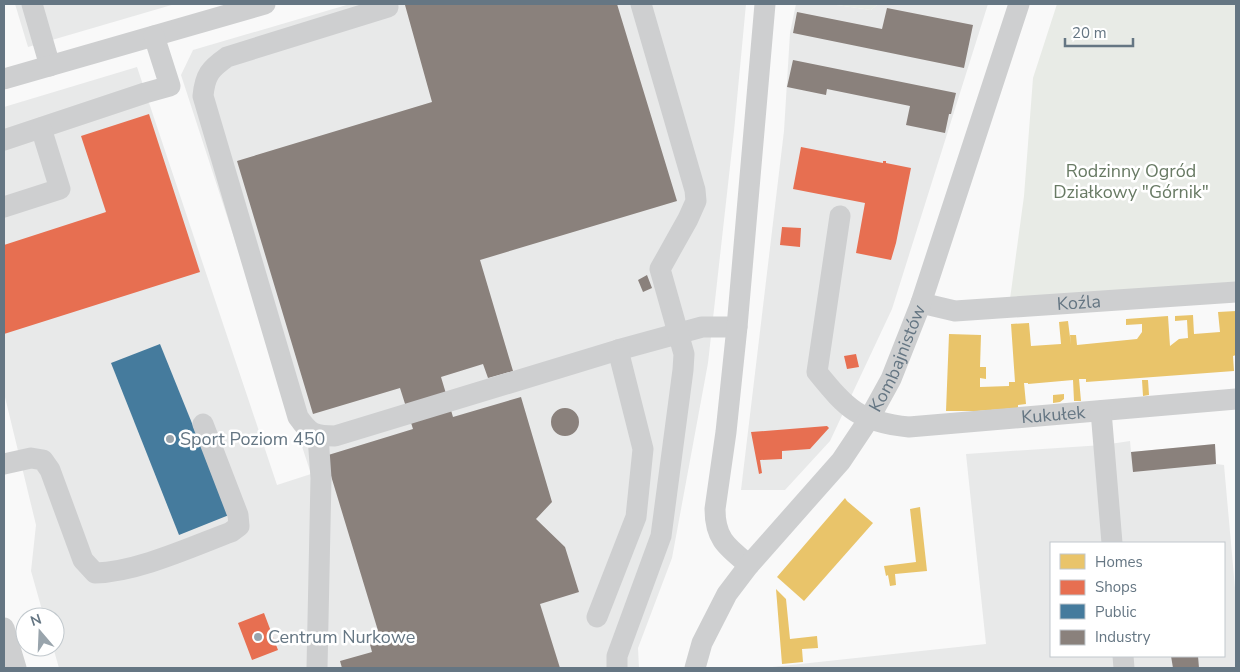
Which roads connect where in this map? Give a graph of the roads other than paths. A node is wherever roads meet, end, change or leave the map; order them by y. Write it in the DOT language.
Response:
graph roads {
  1 [pos="32,4"];
  2 [pos="265,4"];
  3 [pos="641,4"];
  4 [pos="765,4"];
  5 [pos="1019,4"];
  6 [pos="388,7"];
  7 [pos="154,36"];
  8 [pos="50,66"];
  9 [pos="4,79"];
  10 [pos="41,128"];
  11 [pos="4,140"];
  12 [pos="4,207"];
  13 [pos="840,216"];
  14 [pos="1236,292"];
  15 [pos="920,303"];
  16 [pos="737,327"];
  17 [pos="679,334"];
  18 [pos="618,350"];
  19 [pos="1236,399"];
  20 [pos="1101,411"];
  21 [pos="869,420"];
  22 [pos="203,424"];
  23 [pos="318,436"];
  24 [pos="4,464"];
  25 [pos="1112,542"];
  26 [pos="749,565"];
  27 [pos="597,617"];
  28 [pos="4,628"];
  29 [pos="16,668"];
  30 [pos="317,668"];
  31 [pos="618,668"];
  32 [pos="695,668"];
  1 -- 8 [label="street"];
  2 -- 7 [label="street"];
  3 -- 17 [label="street"];
  4 -- 16 [label="street"];
  5 -- 15 [label="street, Kombajnistów"];
  6 -- 23 [label="street"];
  7 -- 8 [label="street"];
  7 -- 10 [label="street"];
  8 -- 9 [label="street"];
  10 -- 11 [label="street"];
  10 -- 12 [label="street"];
  13 -- 21 [label="street"];
  14 -- 15 [label="street, Koźla"];
  15 -- 21 [label="street, Kombajnistów"];
  16 -- 17 [label="street"];
  16 -- 26 [label="street"];
  17 -- 18 [label="street"];
  17 -- 31 [label="street"];
  18 -- 23 [label="street"];
  18 -- 27 [label="street"];
  19 -- 20 [label="street, Kukułek"];
  20 -- 21 [label="street, Kukułek"];
  20 -- 25 [label="street"];
  21 -- 26 [label="street, Kombajnistów"];
  22 -- 24 [label="street"];
  23 -- 30 [label="street"];
  26 -- 32 [label="street, Kombajnistów"];
  28 -- 29 [label="street"];
}
